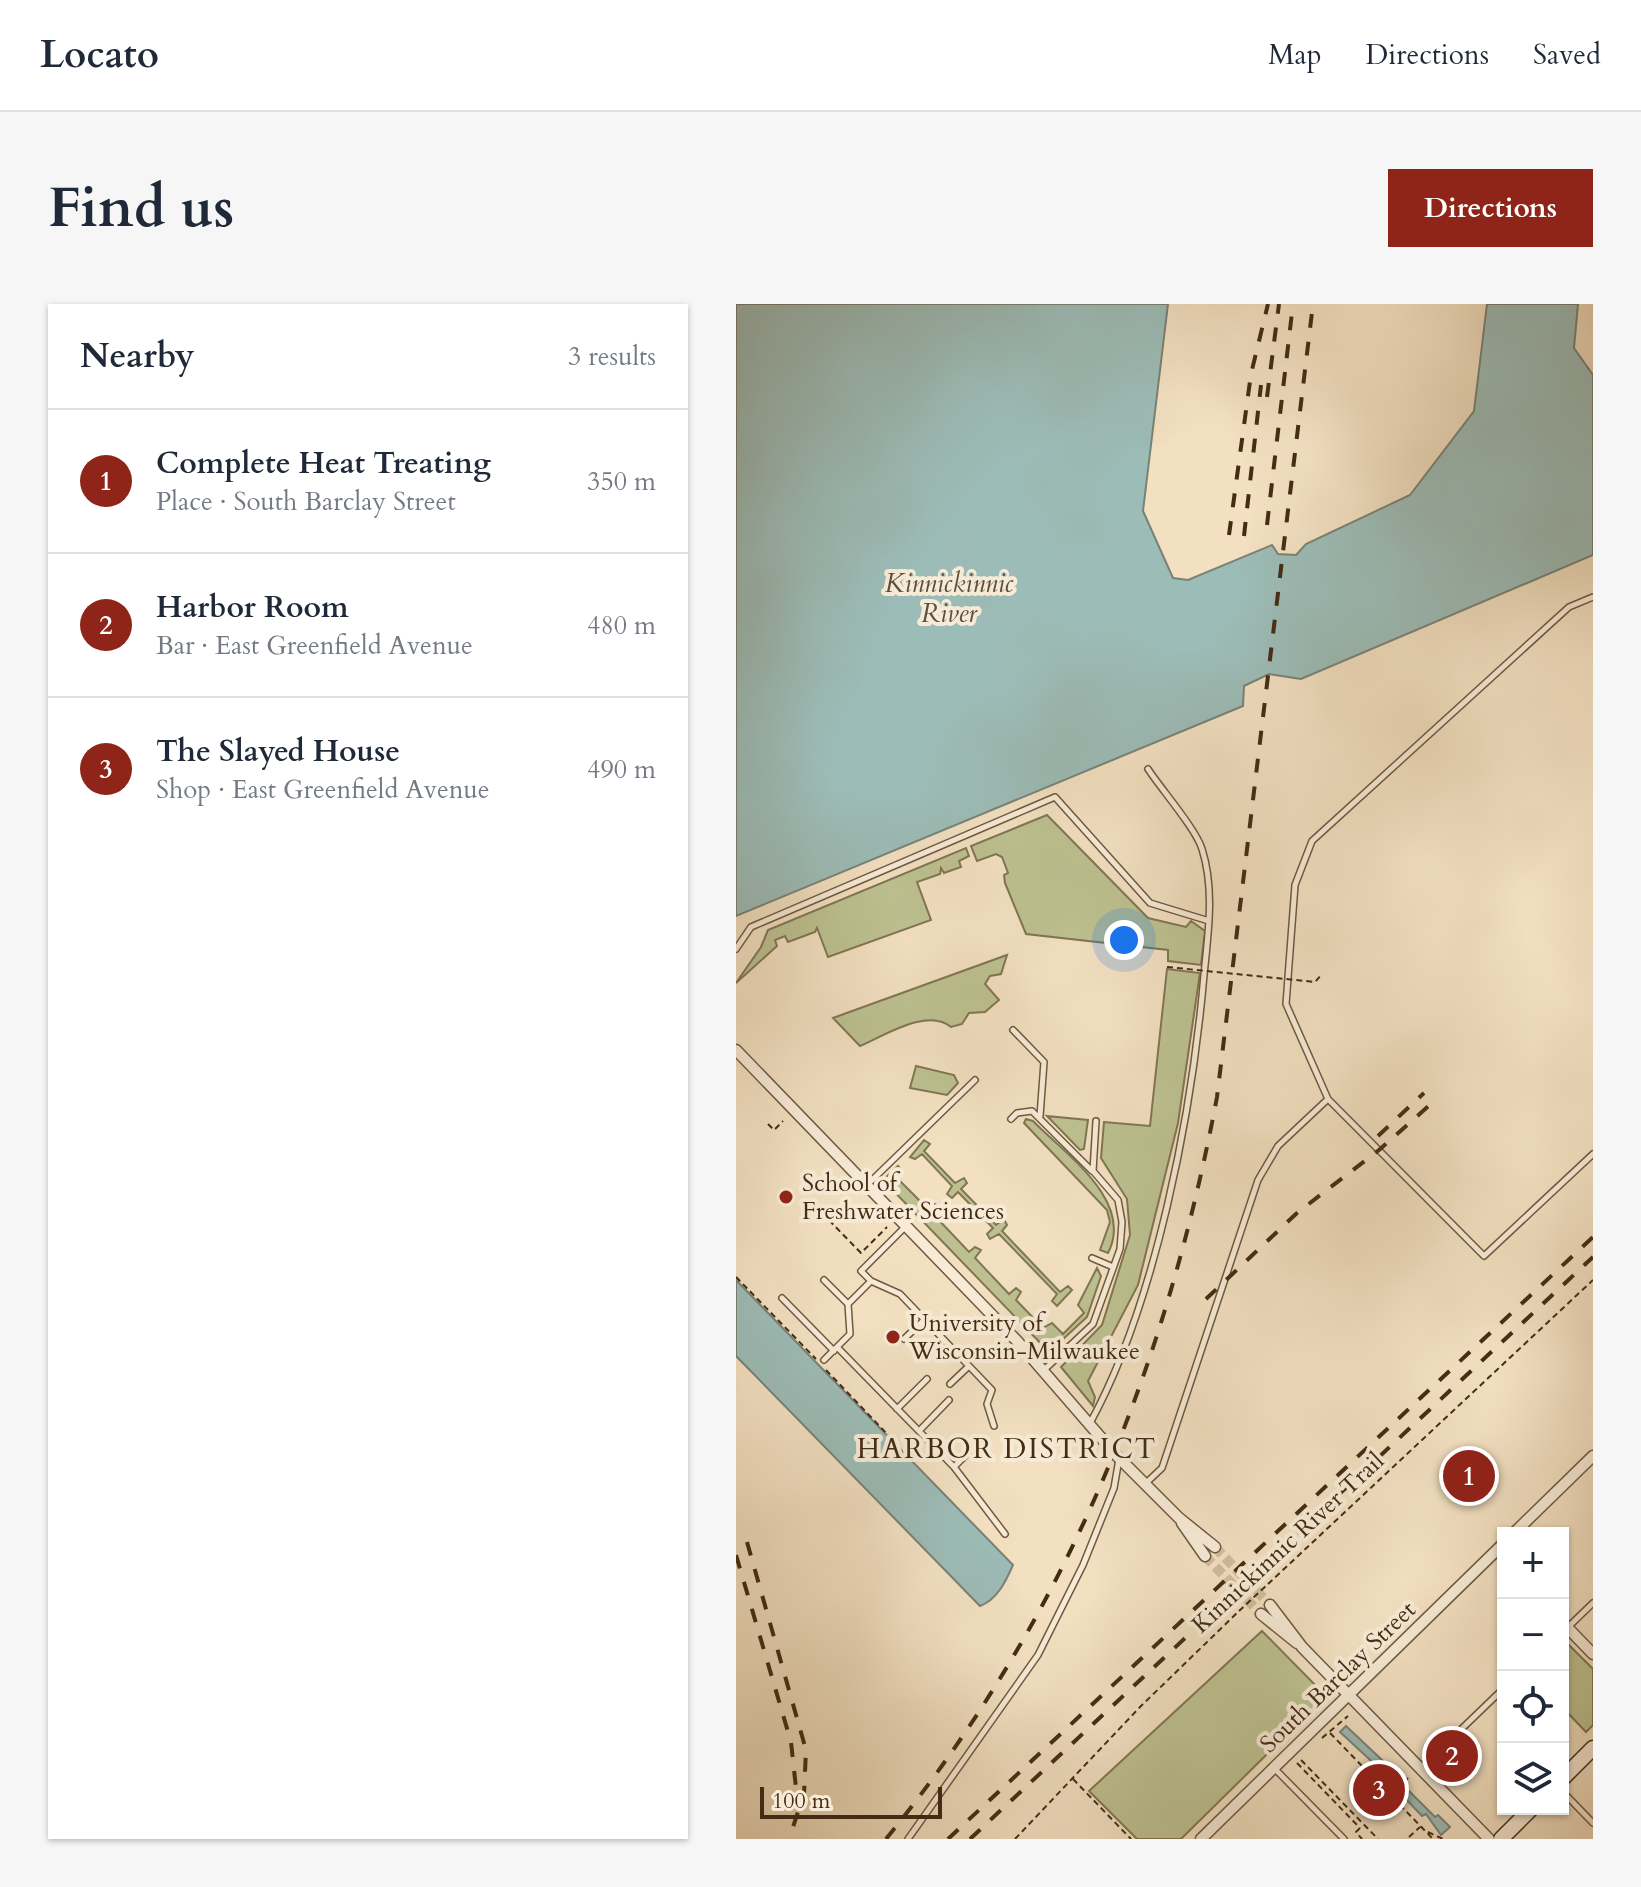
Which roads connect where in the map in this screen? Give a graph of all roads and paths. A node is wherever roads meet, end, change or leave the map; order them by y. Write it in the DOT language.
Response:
graph roads {
  1 [pos="1593,597"];
  2 [pos="1148,769"];
  3 [pos="1209,921"];
  4 [pos="736,949"];
  5 [pos="1167,967"];
  6 [pos="1322,974"];
  7 [pos="1013,1030"];
  8 [pos="736,1050"];
  9 [pos="975,1080"];
  10 [pos="1328,1099"];
  11 [pos="1040,1117"];
  12 [pos="1011,1119"];
  13 [pos="783,1121"];
  14 [pos="1096,1121"];
  15 [pos="768,1124"];
  16 [pos="1593,1154"];
  17 [pos="1093,1171"];
  18 [pos="866,1186"];
  19 [pos="822,1213"];
  20 [pos="887,1227"];
  21 [pos="906,1227"];
  22 [pos="1092,1258"];
  23 [pos="1113,1267"];
  24 [pos="736,1277"];
  25 [pos="824,1280"];
  26 [pos="1593,1280"];
  27 [pos="871,1281"];
  28 [pos="782,1298"];
  29 [pos="848,1304"];
  30 [pos="924,1320"];
  31 [pos="904,1339"];
  32 [pos="836,1349"];
  33 [pos="824,1360"];
  34 [pos="969,1366"];
  35 [pos="1043,1371"];
  36 [pos="927,1379"];
  37 [pos="950,1384"];
  38 [pos="949,1400"];
  39 [pos="897,1409"];
  40 [pos="994,1426"];
  41 [pos="1089,1426"];
  42 [pos="919,1431"];
  43 [pos="891,1438"];
  44 [pos="981,1440"];
  45 [pos="1120,1458"];
  46 [pos="1591,1463"];
  47 [pos="954,1467"];
  48 [pos="1145,1484"];
  49 [pos="1179,1518"];
  50 [pos="1521,1527"];
  51 [pos="1005,1534"];
  52 [pos="1215,1547"];
  53 [pos="1497,1550"];
  54 [pos="1494,1553"];
  55 [pos="1205,1556"];
  56 [pos="1497,1556"];
  57 [pos="1593,1603"];
  58 [pos="1270,1605"];
  59 [pos="1261,1614"];
  60 [pos="1569,1624"];
  61 [pos="1569,1632"];
  62 [pos="1302,1647"];
  63 [pos="1593,1654"];
  64 [pos="1349,1695"];
  65 [pos="1497,1695"];
  66 [pos="1348,1716"];
  67 [pos="1330,1733"];
  68 [pos="1321,1739"];
  69 [pos="1593,1748"];
  70 [pos="1309,1751"];
  71 [pos="1300,1759"];
  72 [pos="1274,1768"];
  73 [pos="1420,1769"];
  74 [pos="1569,1772"];
  75 [pos="1073,1778"];
  76 [pos="1408,1778"];
  77 [pos="1333,1793"];
  78 [pos="1391,1795"];
  79 [pos="1330,1797"];
  80 [pos="1569,1798"];
  81 [pos="1343,1803"];
  82 [pos="1340,1807"];
  83 [pos="1345,1813"];
  84 [pos="1525,1815"];
  85 [pos="1593,1823"];
  86 [pos="1364,1825"];
  87 [pos="1421,1825"];
  88 [pos="1332,1826"];
  89 [pos="1360,1828"];
  90 [pos="1427,1832"];
  91 [pos="1409,1837"];
  92 [pos="1376,1838"];
  93 [pos="908,1839"];
  94 [pos="1015,1839"];
  95 [pos="1131,1839"];
  96 [pos="1201,1839"];
  97 [pos="1344,1839"];
  98 [pos="1362,1839"];
  99 [pos="1433,1839"];
  100 [pos="1443,1839"];
  101 [pos="1489,1839"];
  102 [pos="1501,1839"];
  1 -- 10 [label="lane"];
  2 -- 3 [label="lane"];
  3 -- 4 [label="lane"];
  3 -- 41 [label="lane"];
  5 -- 6 [label="path, bridge"];
  7 -- 11 [label="lane"];
  8 -- 18 [label="street"];
  9 -- 18 [label="lane"];
  10 -- 16 [label="lane"];
  10 -- 48 [label="lane"];
  11 -- 12 [label="lane"];
  11 -- 17 [label="lane"];
  13 -- 15 [label="path"];
  14 -- 17 [label="lane"];
  17 -- 23 [label="lane"];
  18 -- 21 [label="street"];
  19 -- 20 [label="path"];
  21 -- 27 [label="lane"];
  21 -- 35 [label="street"];
  22 -- 23 [label="lane"];
  23 -- 35 [label="lane"];
  24 -- 43 [label="path"];
  25 -- 29 [label="lane"];
  26 -- 75 [label="path, Kinnickinnic River Trail, bridge"];
  27 -- 29 [label="lane"];
  27 -- 30 [label="lane"];
  28 -- 32 [label="lane"];
  29 -- 32 [label="lane"];
  30 -- 31 [label="lane"];
  30 -- 34 [label="lane"];
  32 -- 33 [label="lane"];
  32 -- 39 [label="lane"];
  34 -- 37 [label="lane"];
  34 -- 40 [label="lane"];
  35 -- 41 [label="street"];
  36 -- 39 [label="lane"];
  38 -- 42 [label="lane"];
  39 -- 42 [label="lane"];
  41 -- 45 [label="street"];
  42 -- 47 [label="lane"];
  44 -- 47 [label="lane"];
  45 -- 48 [label="street"];
  45 -- 93 [label="lane"];
  46 -- 50 [label="street"];
  47 -- 51 [label="lane"];
  48 -- 49 [label="street"];
  49 -- 52 [label="street"];
  49 -- 55 [label="street"];
  53 -- 54 [label="street, South Barclay Street"];
  54 -- 56 [label="street"];
  54 -- 64 [label="street, South Barclay Street"];
  57 -- 60 [label="lane"];
  58 -- 62 [label="street"];
  59 -- 62 [label="street"];
  61 -- 63 [label="street"];
  62 -- 64 [label="street"];
  64 -- 72 [label="street, South Barclay Street"];
  64 -- 73 [label="street"];
  65 -- 73 [label="lane"];
  66 -- 67 [label="path"];
  67 -- 68 [label="path"];
  67 -- 78 [label="path"];
  69 -- 74 [label="main road"];
  70 -- 71 [label="path"];
  71 -- 77 [label="path"];
  71 -- 79 [label="path"];
  72 -- 88 [label="lane"];
  72 -- 96 [label="street, South Barclay Street"];
  73 -- 101 [label="street"];
  75 -- 94 [label="path, Kinnickinnic River Trail"];
  75 -- 95 [label="path"];
  76 -- 78 [label="path"];
  77 -- 79 [label="path"];
  77 -- 81 [label="path"];
  78 -- 87 [label="path"];
  79 -- 82 [label="path"];
  80 -- 85 [label="lane"];
  81 -- 82 [label="path"];
  81 -- 86 [label="path"];
  82 -- 83 [label="path"];
  83 -- 88 [label="path"];
  83 -- 89 [label="path"];
  84 -- 102 [label="main road"];
  86 -- 89 [label="path"];
  86 -- 92 [label="path"];
  87 -- 90 [label="path"];
  87 -- 91 [label="path"];
  88 -- 97 [label="lane"];
  89 -- 98 [label="path"];
  90 -- 99 [label="path"];
  90 -- 100 [label="path"];
}
